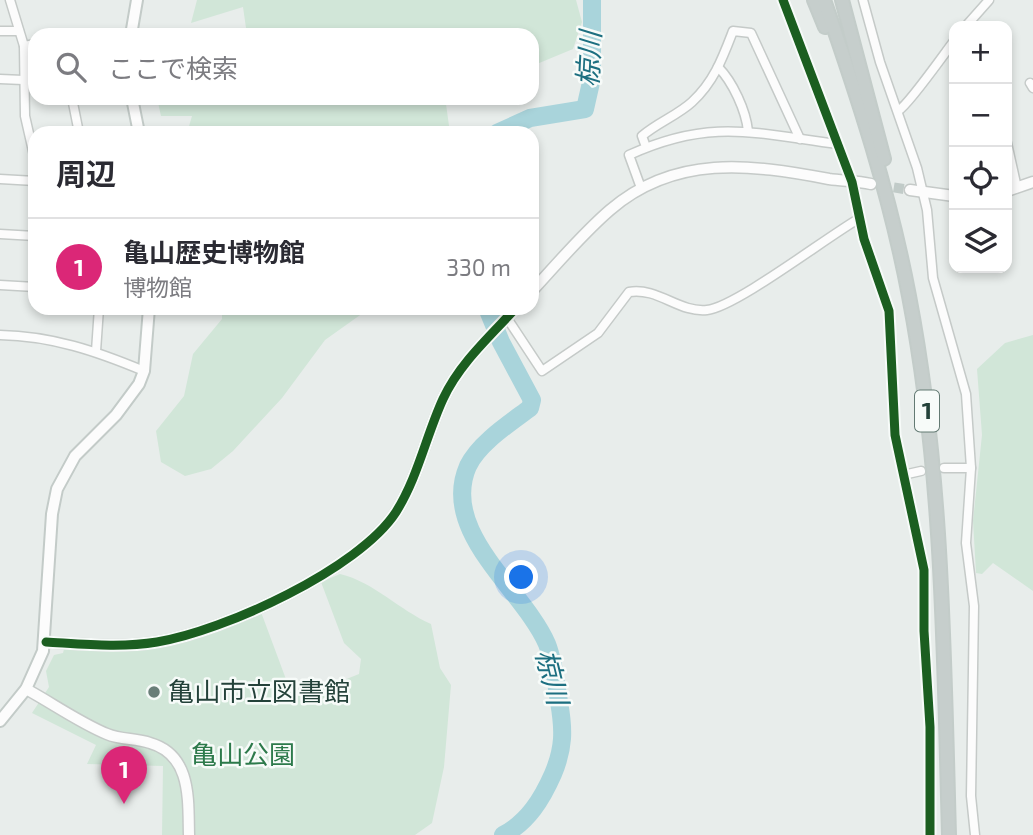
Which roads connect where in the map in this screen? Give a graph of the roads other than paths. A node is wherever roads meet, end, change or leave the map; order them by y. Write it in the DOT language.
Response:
graph roads {
  1 [pos="10,0"];
  2 [pos="137,0"];
  3 [pos="783,0"];
  4 [pos="814,0"];
  5 [pos="824,0"];
  6 [pos="842,0"];
  7 [pos="863,0"];
  8 [pos="989,0"];
  9 [pos="970,21"];
  10 [pos="132,28"];
  11 [pos="0,31"];
  12 [pos="19,31"];
  13 [pos="28,45"];
  14 [pos="24,46"];
  15 [pos="949,47"];
  16 [pos="719,68"];
  17 [pos="0,79"];
  18 [pos="23,80"];
  19 [pos="855,85"];
  20 [pos="73,105"];
  21 [pos="133,105"];
  22 [pos="899,110"];
  23 [pos="78,126"];
  24 [pos="138,126"];
  25 [pos="28,129"];
  26 [pos="747,131"];
  27 [pos="800,139"];
  28 [pos="837,144"];
  29 [pos="646,147"];
  30 [pos="0,179"];
  31 [pos="28,181"];
  32 [pos="852,182"];
  33 [pos="1033,182"];
  34 [pos="871,184"];
  35 [pos="641,188"];
  36 [pos="1012,189"];
  37 [pos="910,190"];
  38 [pos="923,192"];
  39 [pos="949,195"];
  40 [pos="860,218"];
  41 [pos="892,221"];
  42 [pos="0,234"];
  43 [pos="28,236"];
  44 [pos="539,284"];
  45 [pos="0,285"];
  46 [pos="28,287"];
  47 [pos="99,315"];
  48 [pos="148,315"];
  49 [pos="510,315"];
  50 [pos="505,320"];
  51 [pos="0,335"];
  52 [pos="96,351"];
  53 [pos="144,371"];
  54 [pos="944,468"];
  55 [pos="971,468"];
  56 [pos="921,471"];
  57 [pos="903,475"];
  58 [pos="46,642"];
  59 [pos="26,689"];
  60 [pos="0,721"];
  61 [pos="189,835"];
  62 [pos="930,835"];
  63 [pos="949,835"];
  64 [pos="975,835"];
  1 -- 12 [label="street"];
  2 -- 10 [label="main road"];
  3 -- 28 [label="street"];
  4 -- 19 [label="highway, 1"];
  5 -- 19 [label="highway, 1"];
  6 -- 41 [label="highway, 1"];
  7 -- 22 [label="street"];
  8 -- 9 [label="street"];
  11 -- 12 [label="street"];
  12 -- 14 [label="street"];
  13 -- 14 [label="street"];
  14 -- 18 [label="street"];
  15 -- 22 [label="street"];
  16 -- 26 [label="street"];
  16 -- 27 [label="street"];
  16 -- 29 [label="street"];
  17 -- 18 [label="street"];
  18 -- 25 [label="street"];
  19 -- 41 [label="highway, 1"];
  20 -- 23 [label="street"];
  21 -- 24 [label="main road"];
  22 -- 38 [label="street"];
  26 -- 27 [label="street"];
  26 -- 29 [label="street"];
  27 -- 28 [label="street"];
  28 -- 32 [label="street"];
  29 -- 35 [label="street"];
  30 -- 31 [label="street"];
  32 -- 34 [label="street"];
  32 -- 35 [label="street"];
  32 -- 40 [label="street"];
  33 -- 36 [label="street"];
  35 -- 44 [label="street"];
  37 -- 38 [label="street"];
  38 -- 39 [label="street"];
  38 -- 55 [label="street"];
  40 -- 50 [label="street"];
  40 -- 57 [label="street"];
  41 -- 63 [label="highway, 1"];
  42 -- 43 [label="street"];
  45 -- 46 [label="street"];
  47 -- 52 [label="street"];
  48 -- 53 [label="main road"];
  49 -- 50 [label="street"];
  50 -- 58 [label="street"];
  51 -- 52 [label="street"];
  52 -- 53 [label="street"];
  53 -- 58 [label="main road"];
  54 -- 55 [label="street"];
  55 -- 64 [label="street"];
  56 -- 57 [label="street"];
  57 -- 62 [label="street"];
  58 -- 59 [label="main road"];
  59 -- 60 [label="main road"];
  59 -- 61 [label="street"];
}
